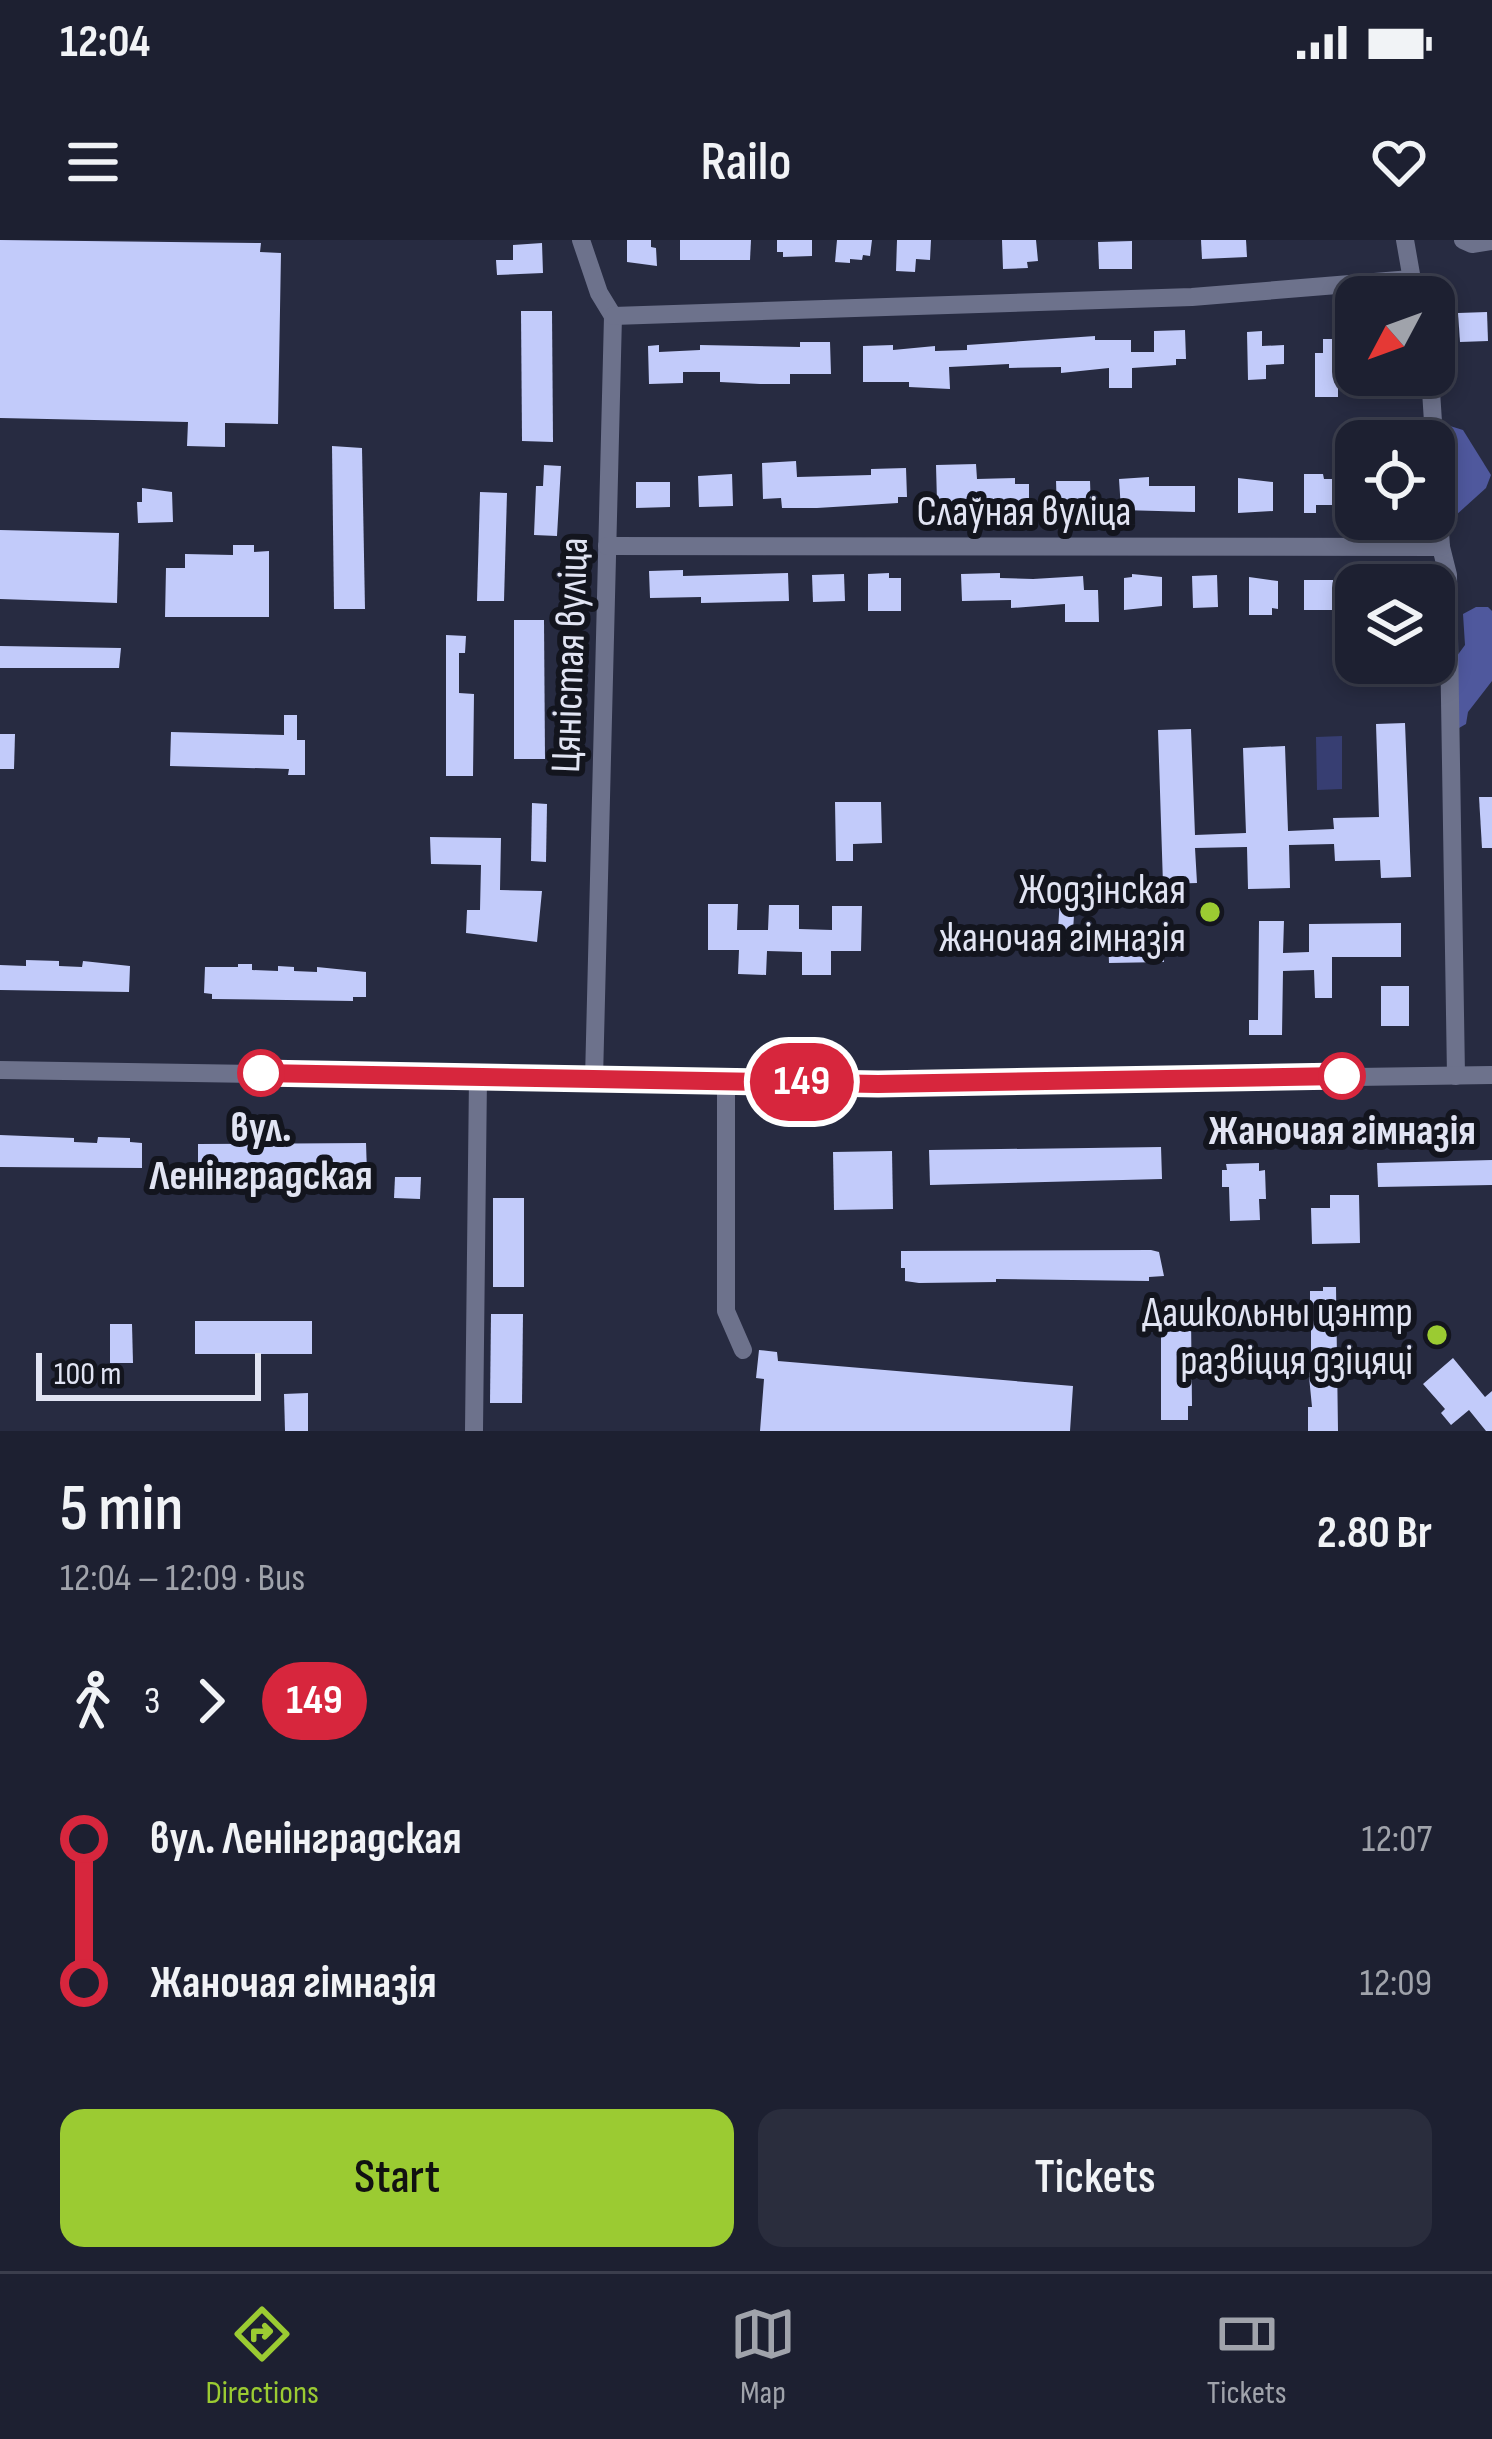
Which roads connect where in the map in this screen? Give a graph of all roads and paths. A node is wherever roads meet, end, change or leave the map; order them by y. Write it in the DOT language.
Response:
graph roads {
  1 [pos="580,240"];
  2 [pos="1463,240"];
  3 [pos="1492,241"];
  4 [pos="1406,244"];
  5 [pos="1411,276"];
  6 [pos="1335,292"];
  7 [pos="614,316"];
  8 [pos="1431,396"];
  9 [pos="607,546"];
  10 [pos="1441,547"];
  11 [pos="0,1070"];
  12 [pos="1492,1075"];
  13 [pos="1456,1076"];
  14 [pos="478,1077"];
  15 [pos="593,1079"];
  16 [pos="726,1081"];
  17 [pos="743,1350"];
  18 [pos="474,1431"];
  1 -- 7 [label="street, Цяністая вуліца"];
  2 -- 3 [label="street"];
  4 -- 5 [label="street"];
  6 -- 7 [label="street"];
  7 -- 9 [label="street, Цяністая вуліца"];
  8 -- 10 [label="street"];
  9 -- 10 [label="street, Слаўная вуліца"];
  9 -- 15 [label="street, Цяністая вуліца"];
  10 -- 13 [label="street"];
  11 -- 14 [label="street"];
  12 -- 13 [label="street"];
  13 -- 16 [label="street"];
  14 -- 15 [label="street"];
  14 -- 18 [label="street"];
  15 -- 16 [label="street"];
  16 -- 17 [label="street"];
}
